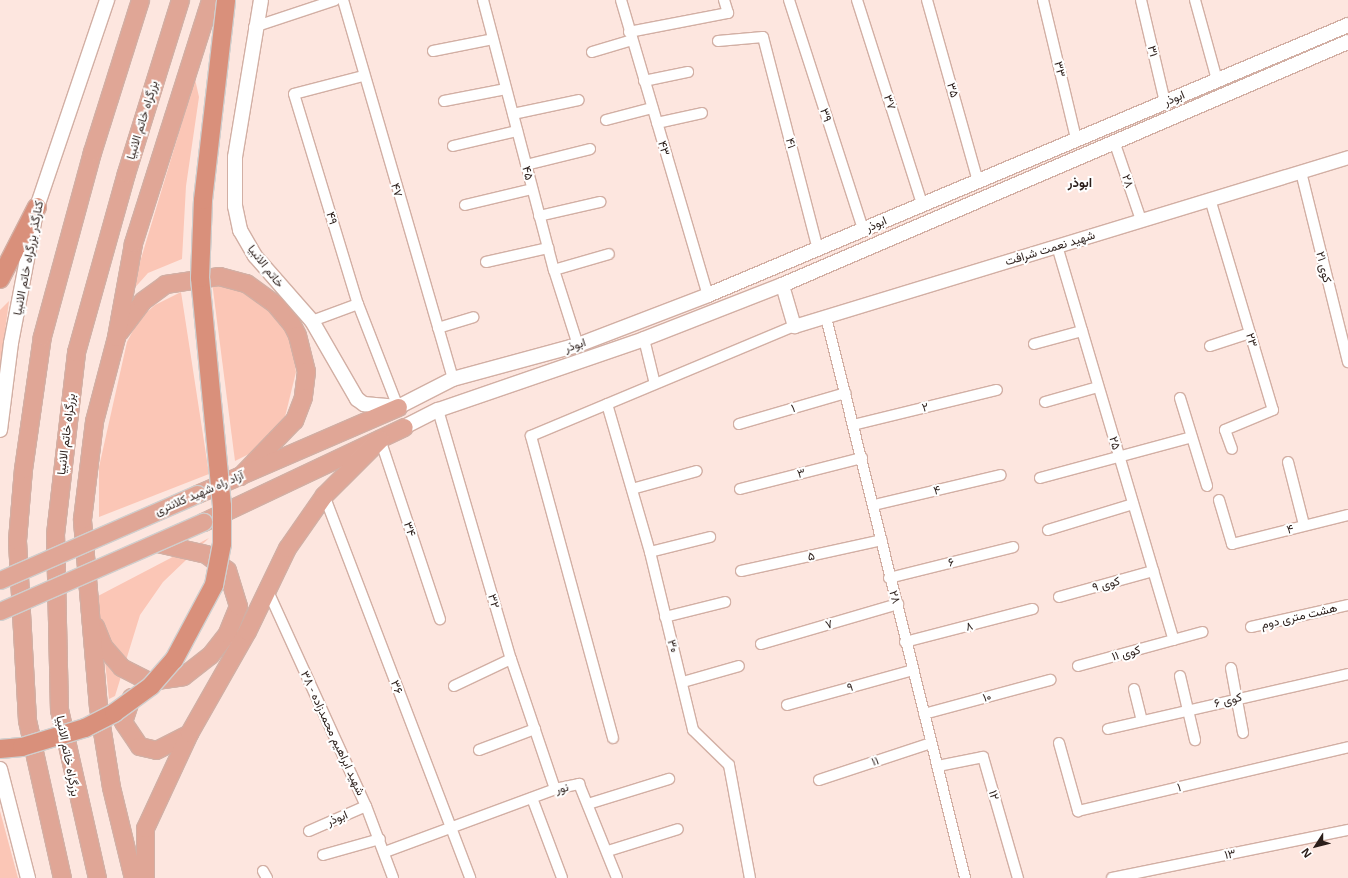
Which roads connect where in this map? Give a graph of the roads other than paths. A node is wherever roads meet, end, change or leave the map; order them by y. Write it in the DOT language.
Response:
graph roads {
  1 [pos="108,0"];
  2 [pos="140,0"];
  3 [pos="180,0"];
  4 [pos="210,0"];
  5 [pos="226,0"];
  6 [pos="261,0"];
  7 [pos="335,0"];
  8 [pos="343,0"];
  9 [pos="483,0"];
  10 [pos="621,0"];
  11 [pos="724,0"];
  12 [pos="790,0"];
  13 [pos="857,0"];
  14 [pos="927,0"];
  15 [pos="1043,0"];
  16 [pos="1141,0"];
  17 [pos="1195,0"];
  18 [pos="1348,25"];
  19 [pos="254,27"];
  20 [pos="631,36"];
  21 [pos="493,39"];
  22 [pos="718,41"];
  23 [pos="1348,42"];
  24 [pos="433,51"];
  25 [pos="592,52"];
  26 [pos="688,72"];
  27 [pos="363,76"];
  28 [pos="1217,80"];
  29 [pos="644,81"];
  30 [pos="506,89"];
  31 [pos="579,100"];
  32 [pos="444,102"];
  33 [pos="1165,102"];
  34 [pos="652,108"];
  35 [pos="702,113"];
  36 [pos="513,114"];
  37 [pos="606,120"];
  38 [pos="657,123"];
  39 [pos="517,131"];
  40 [pos="1076,139"];
  41 [pos="1114,141"];
  42 [pos="453,146"];
  43 [pos="590,149"];
  44 [pos="1348,157"];
  45 [pos="526,165"];
  46 [pos="1301,172"];
  47 [pos="978,181"];
  48 [pos="532,189"];
  49 [pos="1210,199"];
  50 [pos="600,202"];
  51 [pos="465,204"];
  52 [pos="922,204"];
  53 [pos="37,207"];
  54 [pos="539,216"];
  55 [pos="1141,220"];
  56 [pos="863,230"];
  57 [pos="1057,246"];
  58 [pos="548,248"];
  59 [pos="818,250"];
  60 [pos="609,254"];
  61 [pos="486,262"];
  62 [pos="554,270"];
  63 [pos="0,279"];
  64 [pos="782,285"];
  65 [pos="708,295"];
  66 [pos="358,304"];
  67 [pos="473,317"];
  68 [pos="826,317"];
  69 [pos="312,321"];
  70 [pos="794,326"];
  71 [pos="438,328"];
  72 [pos="1082,331"];
  73 [pos="1250,333"];
  74 [pos="116,337"];
  75 [pos="644,339"];
  76 [pos="1034,344"];
  77 [pos="578,345"];
  78 [pos="1210,346"];
  79 [pos="1348,362"];
  80 [pos="453,379"];
  81 [pos="655,384"];
  82 [pos="1098,387"];
  83 [pos="997,390"];
  84 [pos="846,393"];
  85 [pos="1180,398"];
  86 [pos="1045,402"];
  87 [pos="607,404"];
  88 [pos="398,407"];
  89 [pos="438,410"];
  90 [pos="739,424"];
  91 [pos="853,425"];
  92 [pos="404,427"];
  93 [pos="0,430"];
  94 [pos="1192,437"];
  95 [pos="380,439"];
  96 [pos="1232,449"];
  97 [pos="1118,457"];
  98 [pos="862,458"];
  99 [pos="1288,462"];
  100 [pos="697,471"];
  101 [pos="1001,475"];
  102 [pos="240,476"];
  103 [pos="1040,478"];
  104 [pos="1207,486"];
  105 [pos="632,489"];
  106 [pos="740,489"];
  107 [pos="324,495"];
  108 [pos="1219,500"];
  109 [pos="1133,504"];
  110 [pos="874,506"];
  111 [pos="1348,515"];
  112 [pos="1304,525"];
  113 [pos="1048,530"];
  114 [pos="710,537"];
  115 [pos="882,540"];
  116 [pos="157,543"];
  117 [pos="1013,547"];
  118 [pos="650,552"];
  119 [pos="741,571"];
  120 [pos="1153,571"];
  121 [pos="890,578"];
  122 [pos="0,580"];
  123 [pos="267,589"];
  124 [pos="1059,597"];
  125 [pos="725,602"];
  126 [pos="898,604"];
  127 [pos="1348,605"];
  128 [pos="1034,609"];
  129 [pos="0,611"];
  130 [pos="89,612"];
  131 [pos="665,617"];
  132 [pos="440,619"];
  133 [pos="1251,627"];
  134 [pos="1202,632"];
  135 [pos="1174,640"];
  136 [pos="905,642"];
  137 [pos="761,644"];
  138 [pos="511,659"];
  139 [pos="739,666"];
  140 [pos="1078,666"];
  141 [pos="1231,668"];
  142 [pos="913,670"];
  143 [pos="1348,674"];
  144 [pos="1180,676"];
  145 [pos="1050,680"];
  146 [pos="149,681"];
  147 [pos="683,682"];
  148 [pos="454,686"];
  149 [pos="1134,689"];
  150 [pos="1236,697"];
  151 [pos="787,705"];
  152 [pos="1189,710"];
  153 [pos="924,714"];
  154 [pos="1142,721"];
  155 [pos="535,729"];
  156 [pos="1108,729"];
  157 [pos="1243,733"];
  158 [pos="189,734"];
  159 [pos="613,738"];
  160 [pos="1195,740"];
  161 [pos="931,743"];
  162 [pos="1059,743"];
  163 [pos="1348,747"];
  164 [pos="0,749"];
  165 [pos="479,750"];
  166 [pos="938,766"];
  167 [pos="0,769"];
  168 [pos="669,779"];
  169 [pos="820,780"];
  170 [pos="555,789"];
  171 [pos="532,798"];
  172 [pos="588,804"];
  173 [pos="366,806"];
  174 [pos="450,828"];
  175 [pos="678,829"];
  176 [pos="1348,830"];
  177 [pos="309,831"];
  178 [pos="380,839"];
  179 [pos="608,851"];
  180 [pos="385,852"];
  181 [pos="323,855"];
  182 [pos="28,878"];
  183 [pos="62,878"];
  184 [pos="97,878"];
  185 [pos="133,878"];
  186 [pos="145,878"];
  187 [pos="393,878"];
  188 [pos="470,878"];
  189 [pos="562,878"];
  190 [pos="617,878"];
  191 [pos="750,878"];
  192 [pos="965,878"];
  193 [pos="1018,878"];
  194 [pos="1112,878"];
  1 -- 53 [label="main road, کنارگذر بزرگراه خاتم الانبیا"];
  2 -- 183 [label="highway"];
  3 -- 184 [label="highway, بزرگراه خاتم الانبیا"];
  4 -- 74 [label="highway"];
  5 -- 164 [label="highway, bridge"];
  6 -- 19 [label="main road, خاتم الانبیا"];
  7 -- 19 [label="street"];
  8 -- 27 [label="street, ۴۷"];
  9 -- 21 [label="street, ۴۵"];
  10 -- 20 [label="street, ۴۳"];
  11 -- 20 [label="street"];
  12 -- 56 [label="street, ۳۹"];
  13 -- 52 [label="street, ۳۷"];
  14 -- 47 [label="street, ۳۵"];
  15 -- 40 [label="street, ۳۳"];
  16 -- 33 [label="street, ۳۱"];
  17 -- 28 [label="street"];
  18 -- 28 [label="main road, ابوذر"];
  19 -- 69 [label="main road, خاتم الانبیا"];
  20 -- 25 [label="street"];
  20 -- 29 [label="street, ۴۳"];
  21 -- 24 [label="street"];
  21 -- 30 [label="street, ۴۵"];
  22 -- 59 [label="street, ۴۱"];
  23 -- 41 [label="main road, ابوذر"];
  26 -- 29 [label="street"];
  27 -- 66 [label="street, ۴۹"];
  27 -- 71 [label="street, ۴۷"];
  28 -- 33 [label="main road, ابوذر"];
  29 -- 34 [label="street, ۴۳"];
  30 -- 32 [label="street"];
  30 -- 36 [label="street, ۴۵"];
  31 -- 36 [label="street"];
  33 -- 40 [label="main road, ابوذر"];
  34 -- 37 [label="street"];
  34 -- 38 [label="street, ۴۳"];
  35 -- 38 [label="street"];
  36 -- 39 [label="street, ۴۵"];
  38 -- 65 [label="street, ۴۳"];
  39 -- 42 [label="street"];
  39 -- 45 [label="street, ۴۵"];
  40 -- 47 [label="main road, ابوذر"];
  41 -- 55 [label="street, ۲۸"];
  41 -- 64 [label="main road, ابوذر"];
  43 -- 45 [label="street"];
  44 -- 46 [label="street, شهید نعمت شرافت"];
  45 -- 48 [label="street, ۴۵"];
  46 -- 49 [label="street, شهید نعمت شرافت"];
  46 -- 79 [label="street, کوی ۲۱"];
  47 -- 52 [label="main road, ابوذر"];
  48 -- 51 [label="street"];
  48 -- 54 [label="street, ۴۵"];
  49 -- 55 [label="street, شهید نعمت شرافت"];
  49 -- 73 [label="street, ۲۳"];
  50 -- 54 [label="street"];
  52 -- 56 [label="main road, ابوذر"];
  53 -- 63 [label="highway"];
  53 -- 93 [label="main road, کنارگذر بزرگراه خاتم الانبیا"];
  54 -- 58 [label="street, ۴۵"];
  55 -- 57 [label="street, شهید نعمت شرافت"];
  56 -- 59 [label="main road, ابوذر"];
  57 -- 68 [label="street, شهید نعمت شرافت"];
  57 -- 72 [label="street, ۲۵"];
  58 -- 61 [label="street"];
  58 -- 62 [label="street, ۴۵"];
  59 -- 65 [label="main road, ابوذر"];
  60 -- 62 [label="street"];
  62 -- 77 [label="street, ۴۵"];
  64 -- 70 [label="street"];
  64 -- 75 [label="main road, ابوذر"];
  65 -- 77 [label="main road, ابوذر"];
  66 -- 69 [label="street"];
  66 -- 88 [label="street, ۴۹"];
  67 -- 71 [label="street"];
  68 -- 70 [label="street, شهید نعمت شرافت"];
  68 -- 84 [label="street, ۲۸"];
  69 -- 88 [label="main road, خاتم الانبیا"];
  70 -- 81 [label="street"];
  71 -- 80 [label="street, ۴۷"];
  72 -- 76 [label="street"];
  72 -- 82 [label="street, ۲۵"];
  73 -- 78 [label="street"];
  73 -- 96 [label="street, ۲۳"];
  74 -- 102 [label="highway"];
  74 -- 130 [label="highway"];
  75 -- 81 [label="street"];
  75 -- 89 [label="main road, ابوذر"];
  77 -- 80 [label="main road, ابوذر"];
  80 -- 88 [label="main road, ابوذر"];
  81 -- 87 [label="street"];
  82 -- 86 [label="street"];
  82 -- 97 [label="street, ۲۵"];
  83 -- 91 [label="street, ۲"];
  84 -- 90 [label="street, ۱"];
  84 -- 91 [label="street, ۲۸"];
  85 -- 94 [label="street"];
  87 -- 105 [label="street, ۳۰"];
  87 -- 159 [label="street"];
  88 -- 102 [label="highway, آزاد راه شهید کلانتری"];
  89 -- 92 [label="main road, ابوذر"];
  89 -- 138 [label="street, ۳۲"];
  91 -- 98 [label="street, ۲۸"];
  92 -- 95 [label="highway"];
  94 -- 97 [label="street"];
  94 -- 104 [label="street"];
  95 -- 107 [label="highway"];
  95 -- 116 [label="highway, bridge"];
  95 -- 132 [label="street, ۳۴"];
  97 -- 103 [label="street"];
  97 -- 109 [label="street, ۲۵"];
  98 -- 106 [label="street, ۳"];
  98 -- 110 [label="street, ۲۸"];
  99 -- 112 [label="street"];
  100 -- 105 [label="street"];
  101 -- 110 [label="street, ۴"];
  102 -- 122 [label="highway, آزاد راه شهید کلانتری, bridge"];
  105 -- 118 [label="street, ۳۰"];
  107 -- 123 [label="highway"];
  107 -- 174 [label="street, ۳۶"];
  108 -- 112 [label="street, ۴"];
  109 -- 113 [label="street"];
  109 -- 120 [label="street, ۲۵"];
  110 -- 115 [label="street, ۲۸"];
  111 -- 112 [label="street, ۴"];
  114 -- 118 [label="street"];
  115 -- 119 [label="street, ۵"];
  115 -- 121 [label="street, ۲۸"];
  116 -- 129 [label="highway, bridge"];
  116 -- 146 [label="highway"];
  117 -- 121 [label="street, ۶"];
  118 -- 131 [label="street, ۳۰"];
  120 -- 124 [label="street, کوی ۹"];
  120 -- 135 [label="street, ۲۵"];
  121 -- 126 [label="street, ۲۸"];
  123 -- 158 [label="highway"];
  123 -- 173 [label="street, شهید ابراهیم محمدزاده - ۳۸"];
  125 -- 131 [label="street"];
  126 -- 136 [label="street, ۲۸"];
  126 -- 137 [label="street, ۷"];
  127 -- 133 [label="street, هشت متری دوم"];
  128 -- 136 [label="street, ۸"];
  130 -- 146 [label="highway"];
  130 -- 185 [label="highway"];
  131 -- 147 [label="street, ۳۰"];
  134 -- 135 [label="street, کوی ۱۱"];
  135 -- 140 [label="street, کوی ۱۱"];
  136 -- 142 [label="street, ۲۸"];
  138 -- 148 [label="street"];
  138 -- 155 [label="street, ۳۲"];
  139 -- 147 [label="street"];
  141 -- 150 [label="street"];
  142 -- 151 [label="street, ۹"];
  142 -- 153 [label="street, ۲۸"];
  143 -- 150 [label="street, کوی ۶"];
  144 -- 152 [label="street"];
  145 -- 153 [label="street, ۱۰"];
  146 -- 158 [label="highway"];
  147 -- 191 [label="street, ۳۰"];
  149 -- 154 [label="street"];
  150 -- 152 [label="street, کوی ۶"];
  150 -- 157 [label="street"];
  152 -- 154 [label="street, کوی ۶"];
  152 -- 160 [label="street"];
  153 -- 161 [label="street, ۲۸"];
  154 -- 156 [label="street, کوی ۶"];
  155 -- 165 [label="street"];
  155 -- 170 [label="street, ۳۲"];
  158 -- 186 [label="highway"];
  161 -- 166 [label="street, ۲۸"];
  161 -- 169 [label="street, ۱۱"];
  162 -- 163 [label="street, ۱"];
  166 -- 192 [label="street, ۲۸"];
  166 -- 193 [label="street, ۱۲"];
  167 -- 182 [label="main road"];
  168 -- 172 [label="street"];
  170 -- 171 [label="street, نور"];
  170 -- 172 [label="street, نور"];
  171 -- 174 [label="street, نور"];
  171 -- 189 [label="street"];
  172 -- 179 [label="street, نور"];
  173 -- 177 [label="street, ابوذر"];
  173 -- 178 [label="street, شهید ابراهیم محمدزاده - ۳۸"];
  174 -- 180 [label="street, نور"];
  174 -- 188 [label="street, ۳۶"];
  175 -- 179 [label="street"];
  176 -- 194 [label="street, ۱۳"];
  178 -- 180 [label="street, شهید ابراهیم محمدزاده - ۳۸"];
  178 -- 181 [label="street"];
  179 -- 190 [label="street, نور"];
  180 -- 187 [label="street, شهید ابراهیم محمدزاده - ۳۸"];
}
